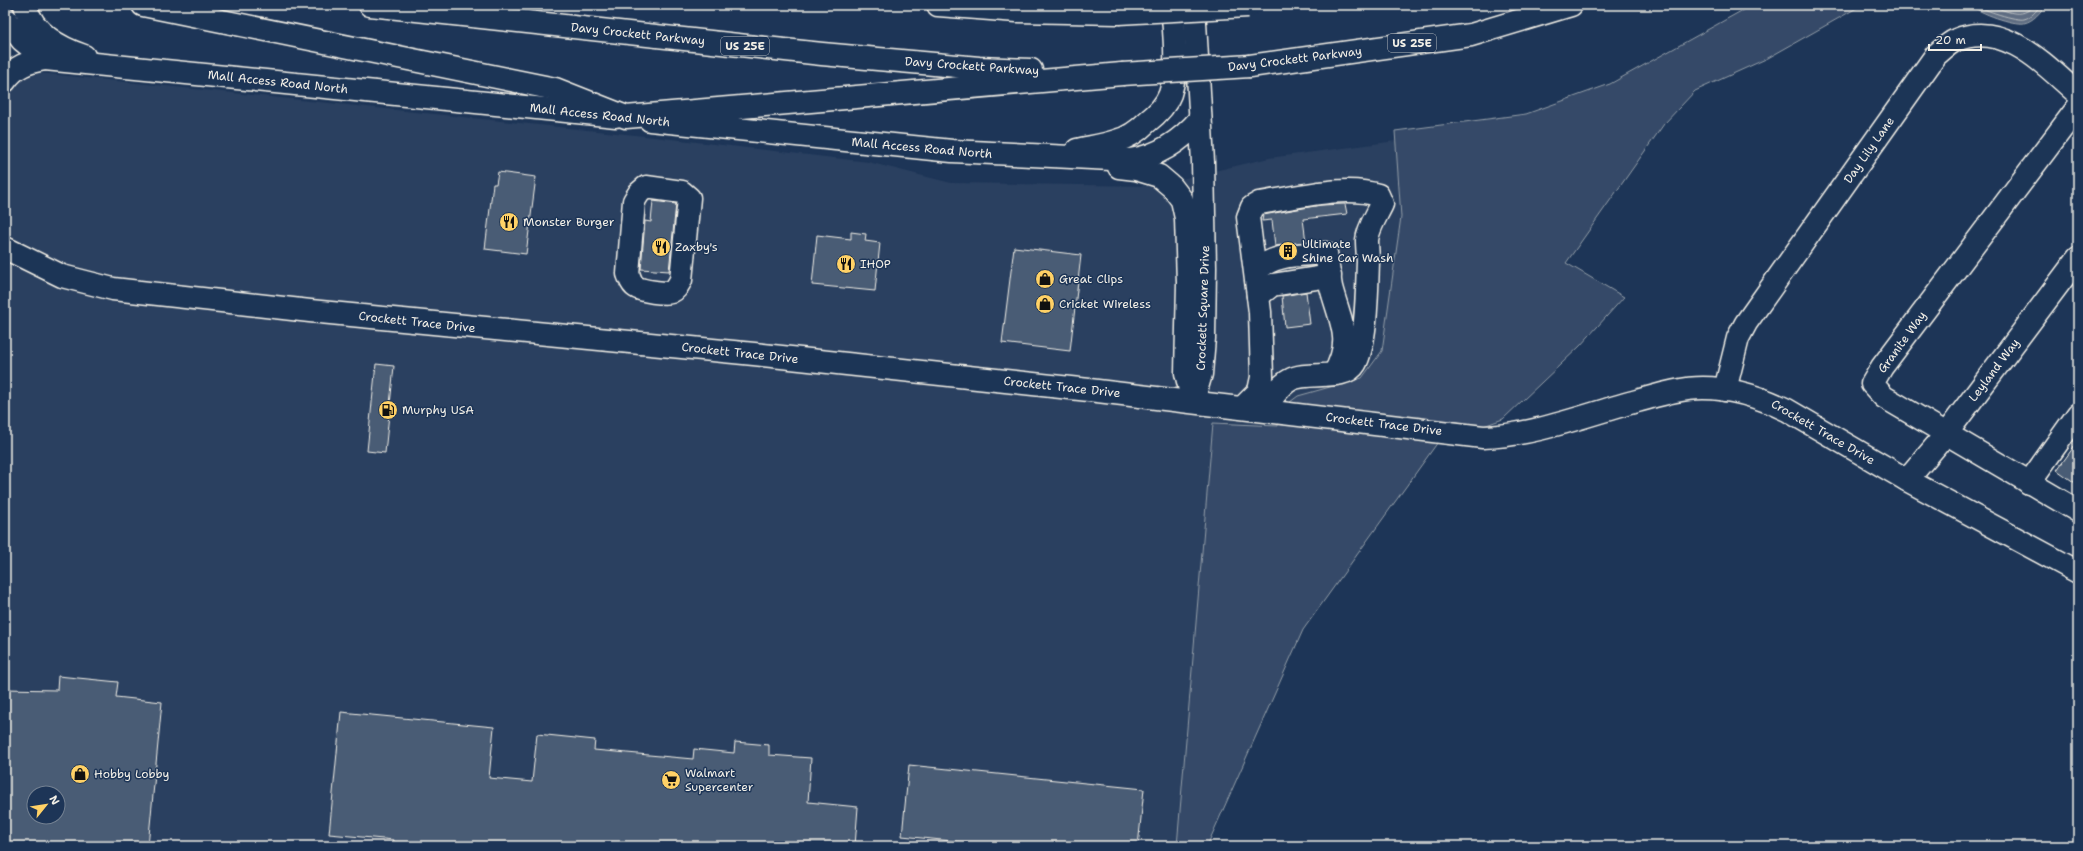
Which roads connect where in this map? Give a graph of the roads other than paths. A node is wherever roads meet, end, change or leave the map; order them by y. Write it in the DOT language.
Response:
graph roads {
  1 [pos="25,5"];
  2 [pos="143,5"];
  3 [pos="370,5"];
  4 [pos="938,5"];
  5 [pos="996,5"];
  6 [pos="1172,5"];
  7 [pos="1194,5"];
  8 [pos="1252,5"];
  9 [pos="1571,5"];
  10 [pos="1017,11"];
  11 [pos="5,18"];
  12 [pos="30,35"];
  13 [pos="45,59"];
  14 [pos="106,64"];
  15 [pos="1122,74"];
  16 [pos="5,81"];
  17 [pos="2078,94"];
  18 [pos="2078,107"];
  19 [pos="626,117"];
  20 [pos="1200,119"];
  21 [pos="1043,157"];
  22 [pos="643,188"];
  23 [pos="5,248"];
  24 [pos="2078,258"];
  25 [pos="1257,283"];
  26 [pos="1334,374"];
  27 [pos="1725,390"];
  28 [pos="1193,401"];
  29 [pos="1253,408"];
  30 [pos="2078,414"];
  31 [pos="1946,434"];
  32 [pos="1907,480"];
  33 [pos="2029,482"];
  34 [pos="2078,511"];
  35 [pos="2078,572"];
  1 -- 12 [label="main road"];
  2 -- 19 [label="main road"];
  3 -- 15 [label="main road, Davy Crockett Parkway / US 25E"];
  4 -- 10 [label="main road"];
  5 -- 10 [label="main road"];
  6 -- 21 [label="main road"];
  7 -- 20 [label="main road, Crockett Square Drive"];
  8 -- 10 [label="main road, bridge"];
  9 -- 15 [label="main road, Davy Crockett Parkway / US 25E, bridge"];
  11 -- 12 [label="main road"];
  12 -- 13 [label="main road"];
  12 -- 14 [label="main road"];
  13 -- 14 [label="main road, Mall Access Road North"];
  13 -- 16 [label="main road, Mall Access Road North"];
  14 -- 19 [label="main road, Mall Access Road North"];
  15 -- 19 [label="main road"];
  17 -- 27 [label="main road, Day Lily Lane"];
  18 -- 31 [label="main road, Granite Way"];
  19 -- 21 [label="main road, Mall Access Road North"];
  20 -- 21 [label="main road, Mall Access Road North"];
  20 -- 28 [label="main road, Crockett Square Drive"];
  21 -- 28 [label="main road, Crockett Square Drive"];
  22 -- 22 [label="main road"];
  23 -- 28 [label="main road, Crockett Trace Drive"];
  24 -- 31 [label="main road, Leyland Way"];
  25 -- 26 [label="main road"];
  25 -- 26 [label="main road"];
  25 -- 29 [label="main road"];
  26 -- 29 [label="main road"];
  27 -- 29 [label="main road, Crockett Trace Drive"];
  27 -- 32 [label="main road, Crockett Trace Drive"];
  28 -- 29 [label="main road, Crockett Trace Drive"];
  30 -- 33 [label="main road"];
  31 -- 32 [label="main road, Leyland Way"];
  31 -- 33 [label="main road, Granite Way"];
  32 -- 35 [label="main road, Crockett Trace Drive"];
  33 -- 34 [label="main road, Granite Way"];
}
